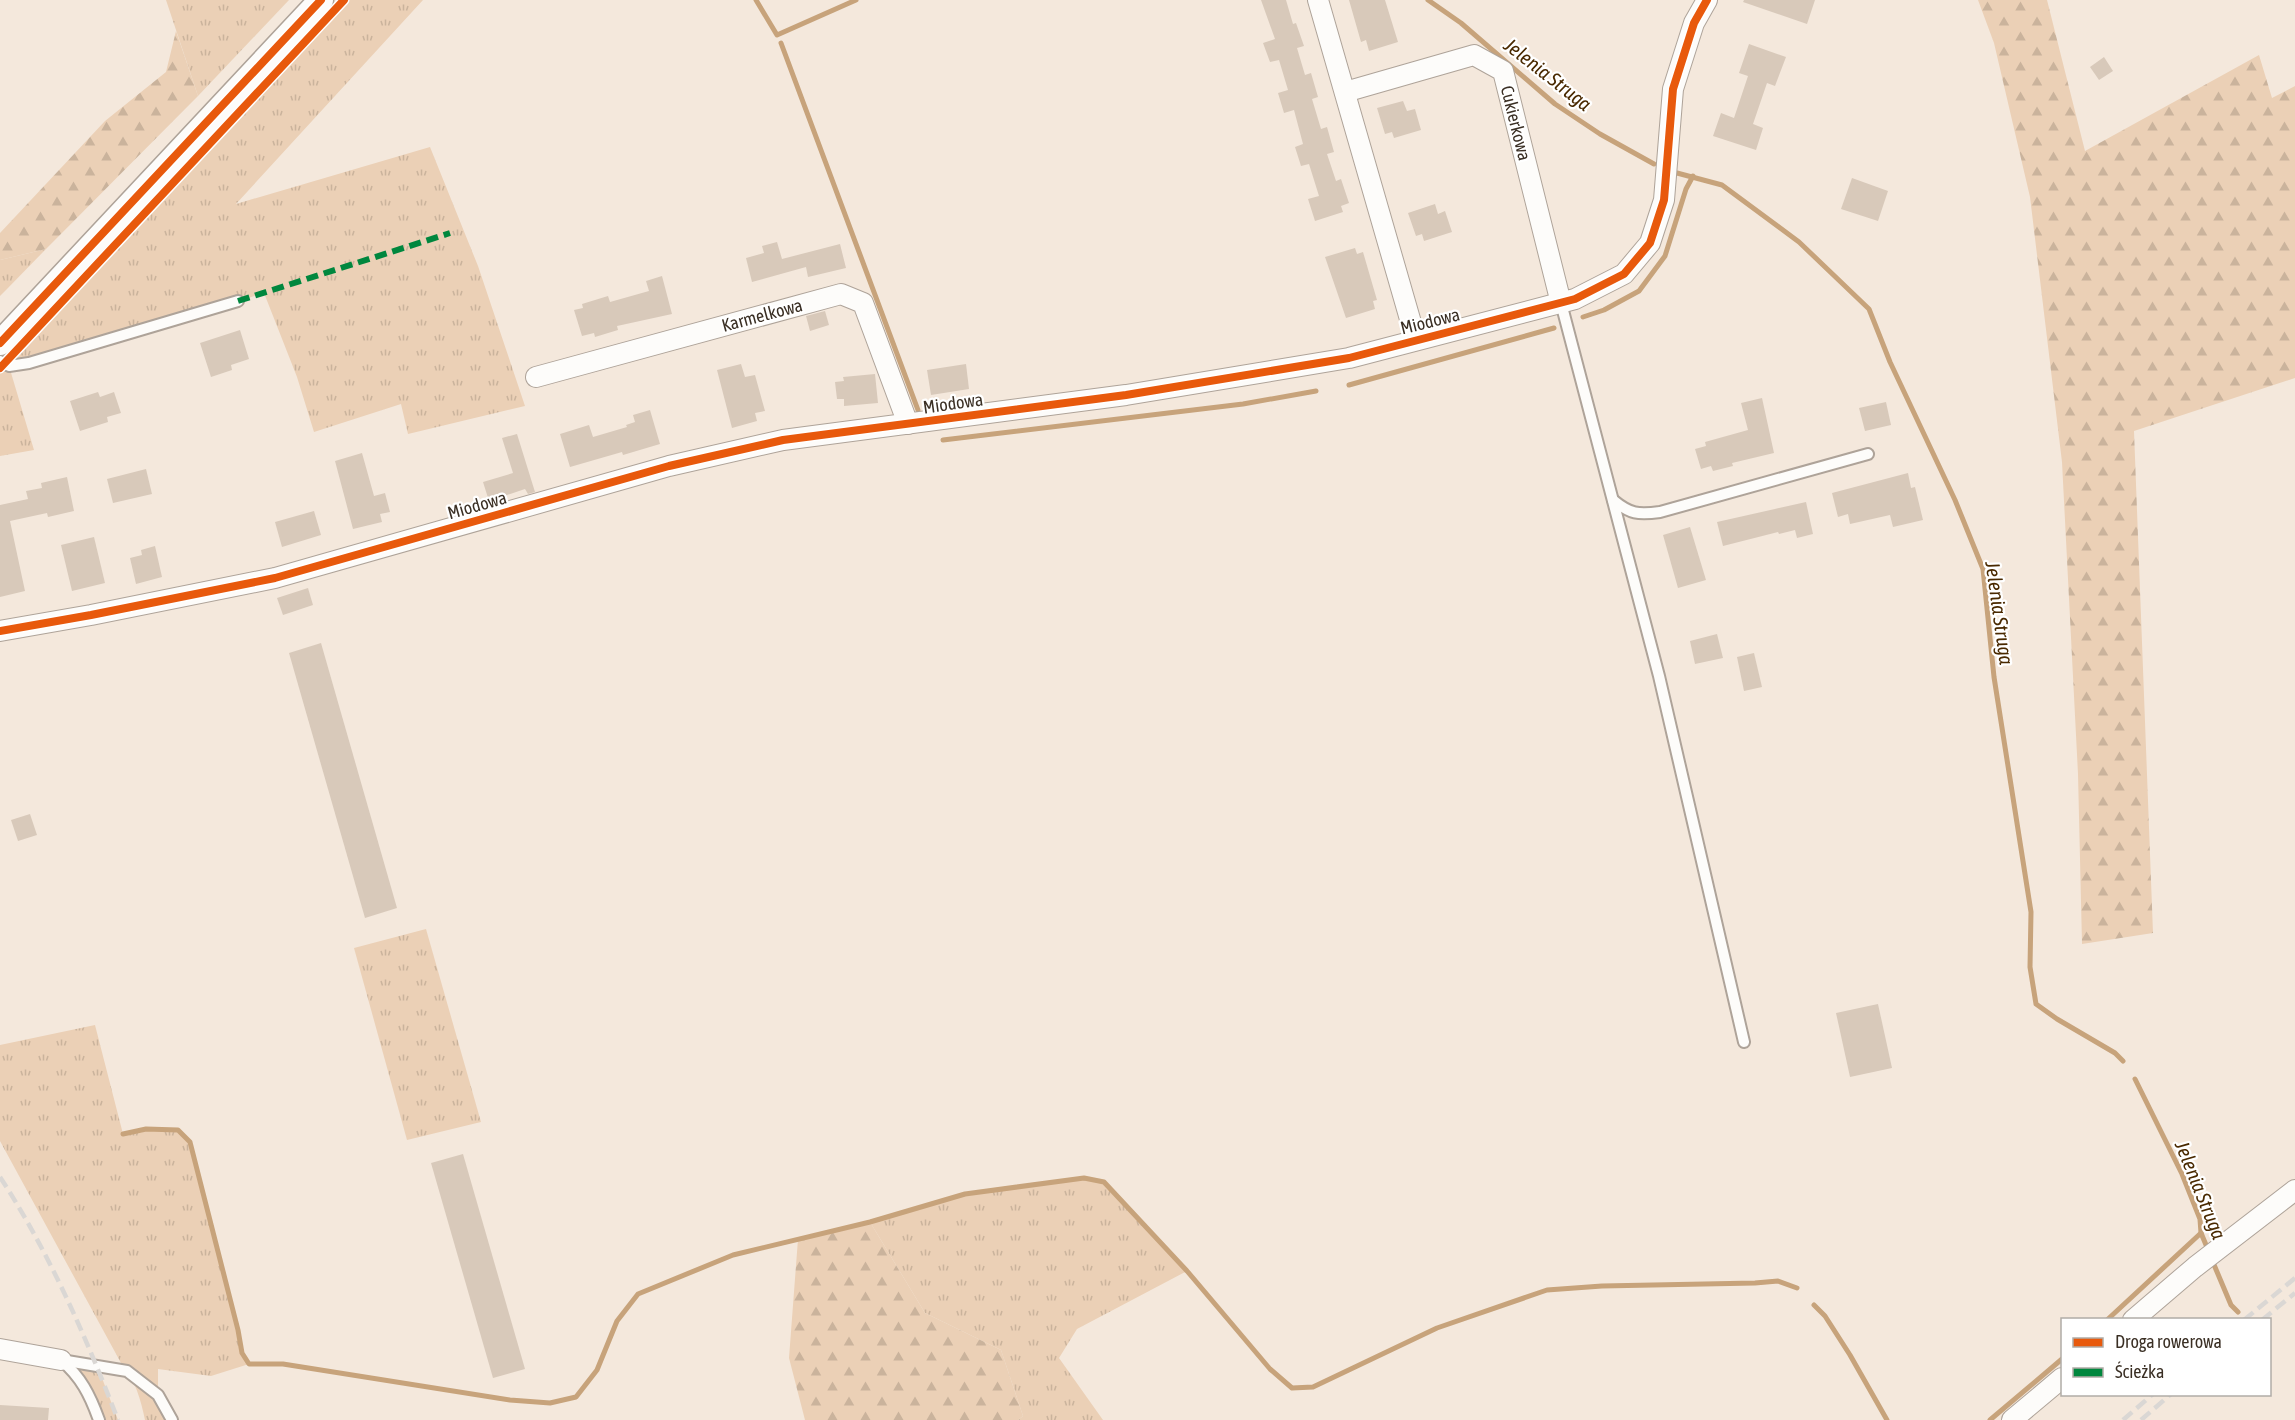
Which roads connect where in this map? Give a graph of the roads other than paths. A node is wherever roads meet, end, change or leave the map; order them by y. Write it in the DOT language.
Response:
graph roads {
  1 [pos="321,0"];
  2 [pos="1318,0"];
  3 [pos="1707,0"];
  4 [pos="1344,92"];
  5 [pos="238,301"];
  6 [pos="1561,303"];
  7 [pos="1416,340"];
  8 [pos="0,343"];
  9 [pos="0,361"];
  10 [pos="536,377"];
  11 [pos="908,424"];
  12 [pos="1868,454"];
  13 [pos="1613,500"];
  14 [pos="0,631"];
  15 [pos="1744,1042"];
  16 [pos="2295,1190"];
  17 [pos="2135,1318"];
  18 [pos="0,1349"];
  19 [pos="61,1360"];
  20 [pos="2061,1379"];
  21 [pos="99,1420"];
  22 [pos="172,1420"];
  23 [pos="2012,1420"];
  1 -- 8 [label="street"];
  2 -- 4 [label="street"];
  3 -- 6 [label="street, Miodowa"];
  4 -- 6 [label="street, Cukierkowa"];
  4 -- 7 [label="street"];
  5 -- 9 [label="lane"];
  6 -- 7 [label="street, Miodowa"];
  6 -- 13 [label="lane"];
  7 -- 11 [label="street, Miodowa"];
  10 -- 11 [label="street, Karmelkowa"];
  11 -- 14 [label="street, Miodowa"];
  12 -- 13 [label="lane"];
  13 -- 15 [label="lane"];
  16 -- 17 [label="street"];
  18 -- 19 [label="street"];
  19 -- 21 [label="lane"];
  19 -- 22 [label="lane"];
  20 -- 23 [label="street"];
}
